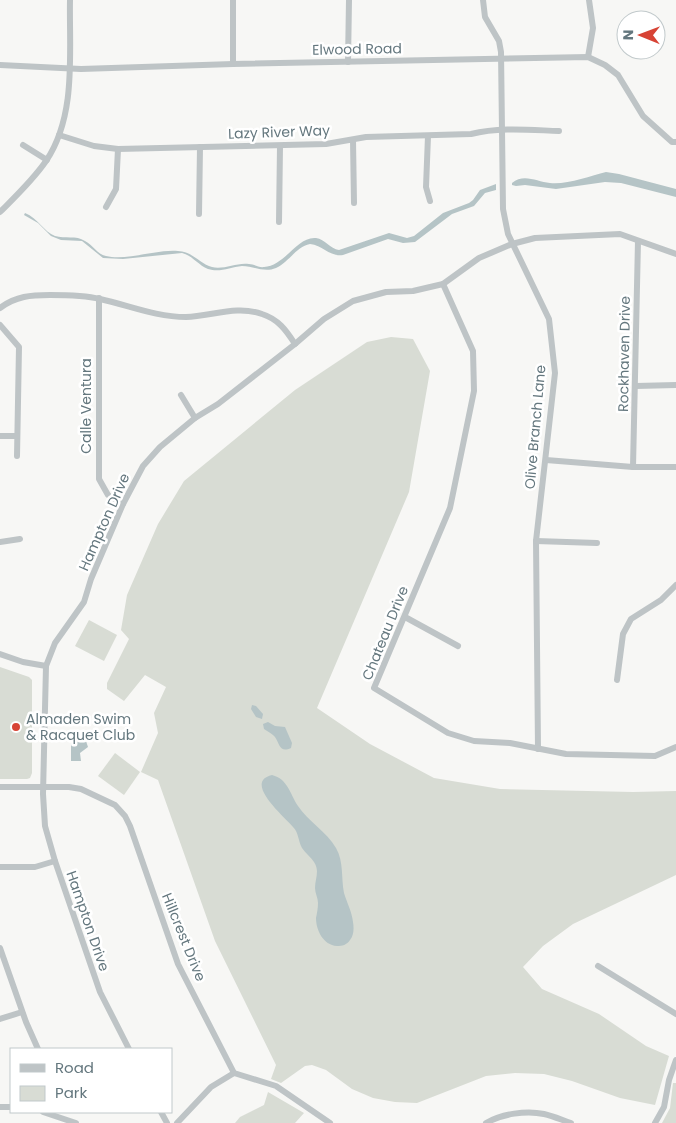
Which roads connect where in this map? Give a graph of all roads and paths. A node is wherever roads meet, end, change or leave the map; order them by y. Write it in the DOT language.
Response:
graph roads {
  1 [pos="70,0"];
  2 [pos="234,0"];
  3 [pos="349,0"];
  4 [pos="483,0"];
  5 [pos="589,0"];
  6 [pos="588,58"];
  7 [pos="501,60"];
  8 [pos="348,62"];
  9 [pos="233,64"];
  10 [pos="0,66"];
  11 [pos="69,68"];
  12 [pos="502,129"];
  13 [pos="559,131"];
  14 [pos="59,135"];
  15 [pos="428,136"];
  16 [pos="353,140"];
  17 [pos="676,142"];
  18 [pos="23,144"];
  19 [pos="280,146"];
  20 [pos="200,147"];
  21 [pos="118,149"];
  22 [pos="47,160"];
  23 [pos="430,201"];
  24 [pos="354,203"];
  25 [pos="106,206"];
  26 [pos="0,212"];
  27 [pos="198,214"];
  28 [pos="279,222"];
  29 [pos="638,241"];
  30 [pos="512,244"];
  31 [pos="676,254"];
  32 [pos="443,284"];
  33 [pos="99,298"];
  34 [pos="0,308"];
  35 [pos="0,325"];
  36 [pos="295,344"];
  37 [pos="676,385"];
  38 [pos="636,386"];
  39 [pos="181,395"];
  40 [pos="195,418"];
  41 [pos="0,436"];
  42 [pos="17,436"];
  43 [pos="17,456"];
  44 [pos="546,460"];
  45 [pos="633,467"];
  46 [pos="676,467"];
  47 [pos="123,504"];
  48 [pos="20,538"];
  49 [pos="536,541"];
  50 [pos="0,542"];
  51 [pos="598,543"];
  52 [pos="676,585"];
  53 [pos="405,617"];
  54 [pos="458,646"];
  55 [pos="0,654"];
  56 [pos="46,666"];
  57 [pos="617,680"];
  58 [pos="676,747"];
  59 [pos="538,750"];
  60 [pos="0,787"];
  61 [pos="44,788"];
  62 [pos="55,861"];
  63 [pos="0,867"];
  64 [pos="0,948"];
  65 [pos="598,966"];
  66 [pos="22,1012"];
  67 [pos="676,1014"];
  68 [pos="0,1019"];
  69 [pos="38,1048"];
  70 [pos="128,1048"];
  71 [pos="676,1060"];
  72 [pos="234,1072"];
  73 [pos="50,1113"];
  74 [pos="76,1123"];
  75 [pos="177,1123"];
  76 [pos="330,1123"];
  77 [pos="486,1123"];
  78 [pos="571,1123"];
  79 [pos="655,1123"];
  1 -- 11 [label="street"];
  2 -- 9 [label="street"];
  3 -- 8 [label="street"];
  4 -- 7 [label="street, Olive Branch Lane"];
  5 -- 6 [label="street"];
  6 -- 7 [label="street, Elwood Road"];
  6 -- 17 [label="street, Elwood Road"];
  7 -- 8 [label="street, Elwood Road"];
  7 -- 12 [label="street, Olive Branch Lane"];
  8 -- 9 [label="street, Elwood Road"];
  9 -- 11 [label="street, Elwood Road"];
  10 -- 11 [label="street, Elwood Road"];
  11 -- 14 [label="street"];
  12 -- 13 [label="street, Lazy River Way"];
  12 -- 15 [label="street, Lazy River Way"];
  12 -- 30 [label="street, Olive Branch Lane"];
  14 -- 21 [label="street, Lazy River Way"];
  14 -- 22 [label="street"];
  15 -- 16 [label="street, Lazy River Way"];
  15 -- 23 [label="street"];
  16 -- 19 [label="street, Lazy River Way"];
  16 -- 24 [label="street"];
  18 -- 22 [label="street"];
  19 -- 20 [label="street, Lazy River Way"];
  19 -- 28 [label="street"];
  20 -- 21 [label="street, Lazy River Way"];
  20 -- 27 [label="street"];
  21 -- 25 [label="street"];
  22 -- 26 [label="street"];
  29 -- 30 [label="street, Hampton Drive"];
  29 -- 31 [label="street, Hampton Drive"];
  29 -- 38 [label="street, Rockhaven Drive"];
  30 -- 32 [label="street, Hampton Drive"];
  30 -- 44 [label="street, Olive Branch Lane"];
  32 -- 36 [label="street, Hampton Drive"];
  32 -- 53 [label="street, Chateau Drive"];
  33 -- 34 [label="street"];
  33 -- 36 [label="street"];
  33 -- 47 [label="street, Calle Ventura"];
  35 -- 42 [label="street"];
  36 -- 40 [label="street, Hampton Drive"];
  37 -- 38 [label="street"];
  38 -- 45 [label="street, Rockhaven Drive"];
  39 -- 40 [label="street"];
  40 -- 47 [label="street, Hampton Drive"];
  41 -- 42 [label="street"];
  42 -- 43 [label="street"];
  44 -- 45 [label="street"];
  44 -- 49 [label="street, Olive Branch Lane"];
  45 -- 46 [label="street"];
  47 -- 56 [label="street, Hampton Drive"];
  48 -- 50 [label="street"];
  49 -- 51 [label="street"];
  49 -- 59 [label="street, Olive Branch Lane"];
  52 -- 57 [label="street"];
  53 -- 54 [label="street"];
  53 -- 59 [label="street, Chateau Drive"];
  55 -- 56 [label="street"];
  56 -- 61 [label="street, Hampton Drive"];
  58 -- 59 [label="street, Chateau Drive"];
  60 -- 61 [label="street, Hillcrest Drive"];
  61 -- 62 [label="street, Hampton Drive"];
  61 -- 72 [label="street, Hillcrest Drive"];
  62 -- 63 [label="street"];
  62 -- 70 [label="street, Hampton Drive"];
  64 -- 66 [label="street"];
  65 -- 67 [label="street"];
  66 -- 68 [label="street"];
  66 -- 69 [label="street"];
  71 -- 79 [label="street"];
  72 -- 75 [label="street"];
  72 -- 76 [label="street"];
  73 -- 74 [label="street"];
  77 -- 78 [label="street"];
}
